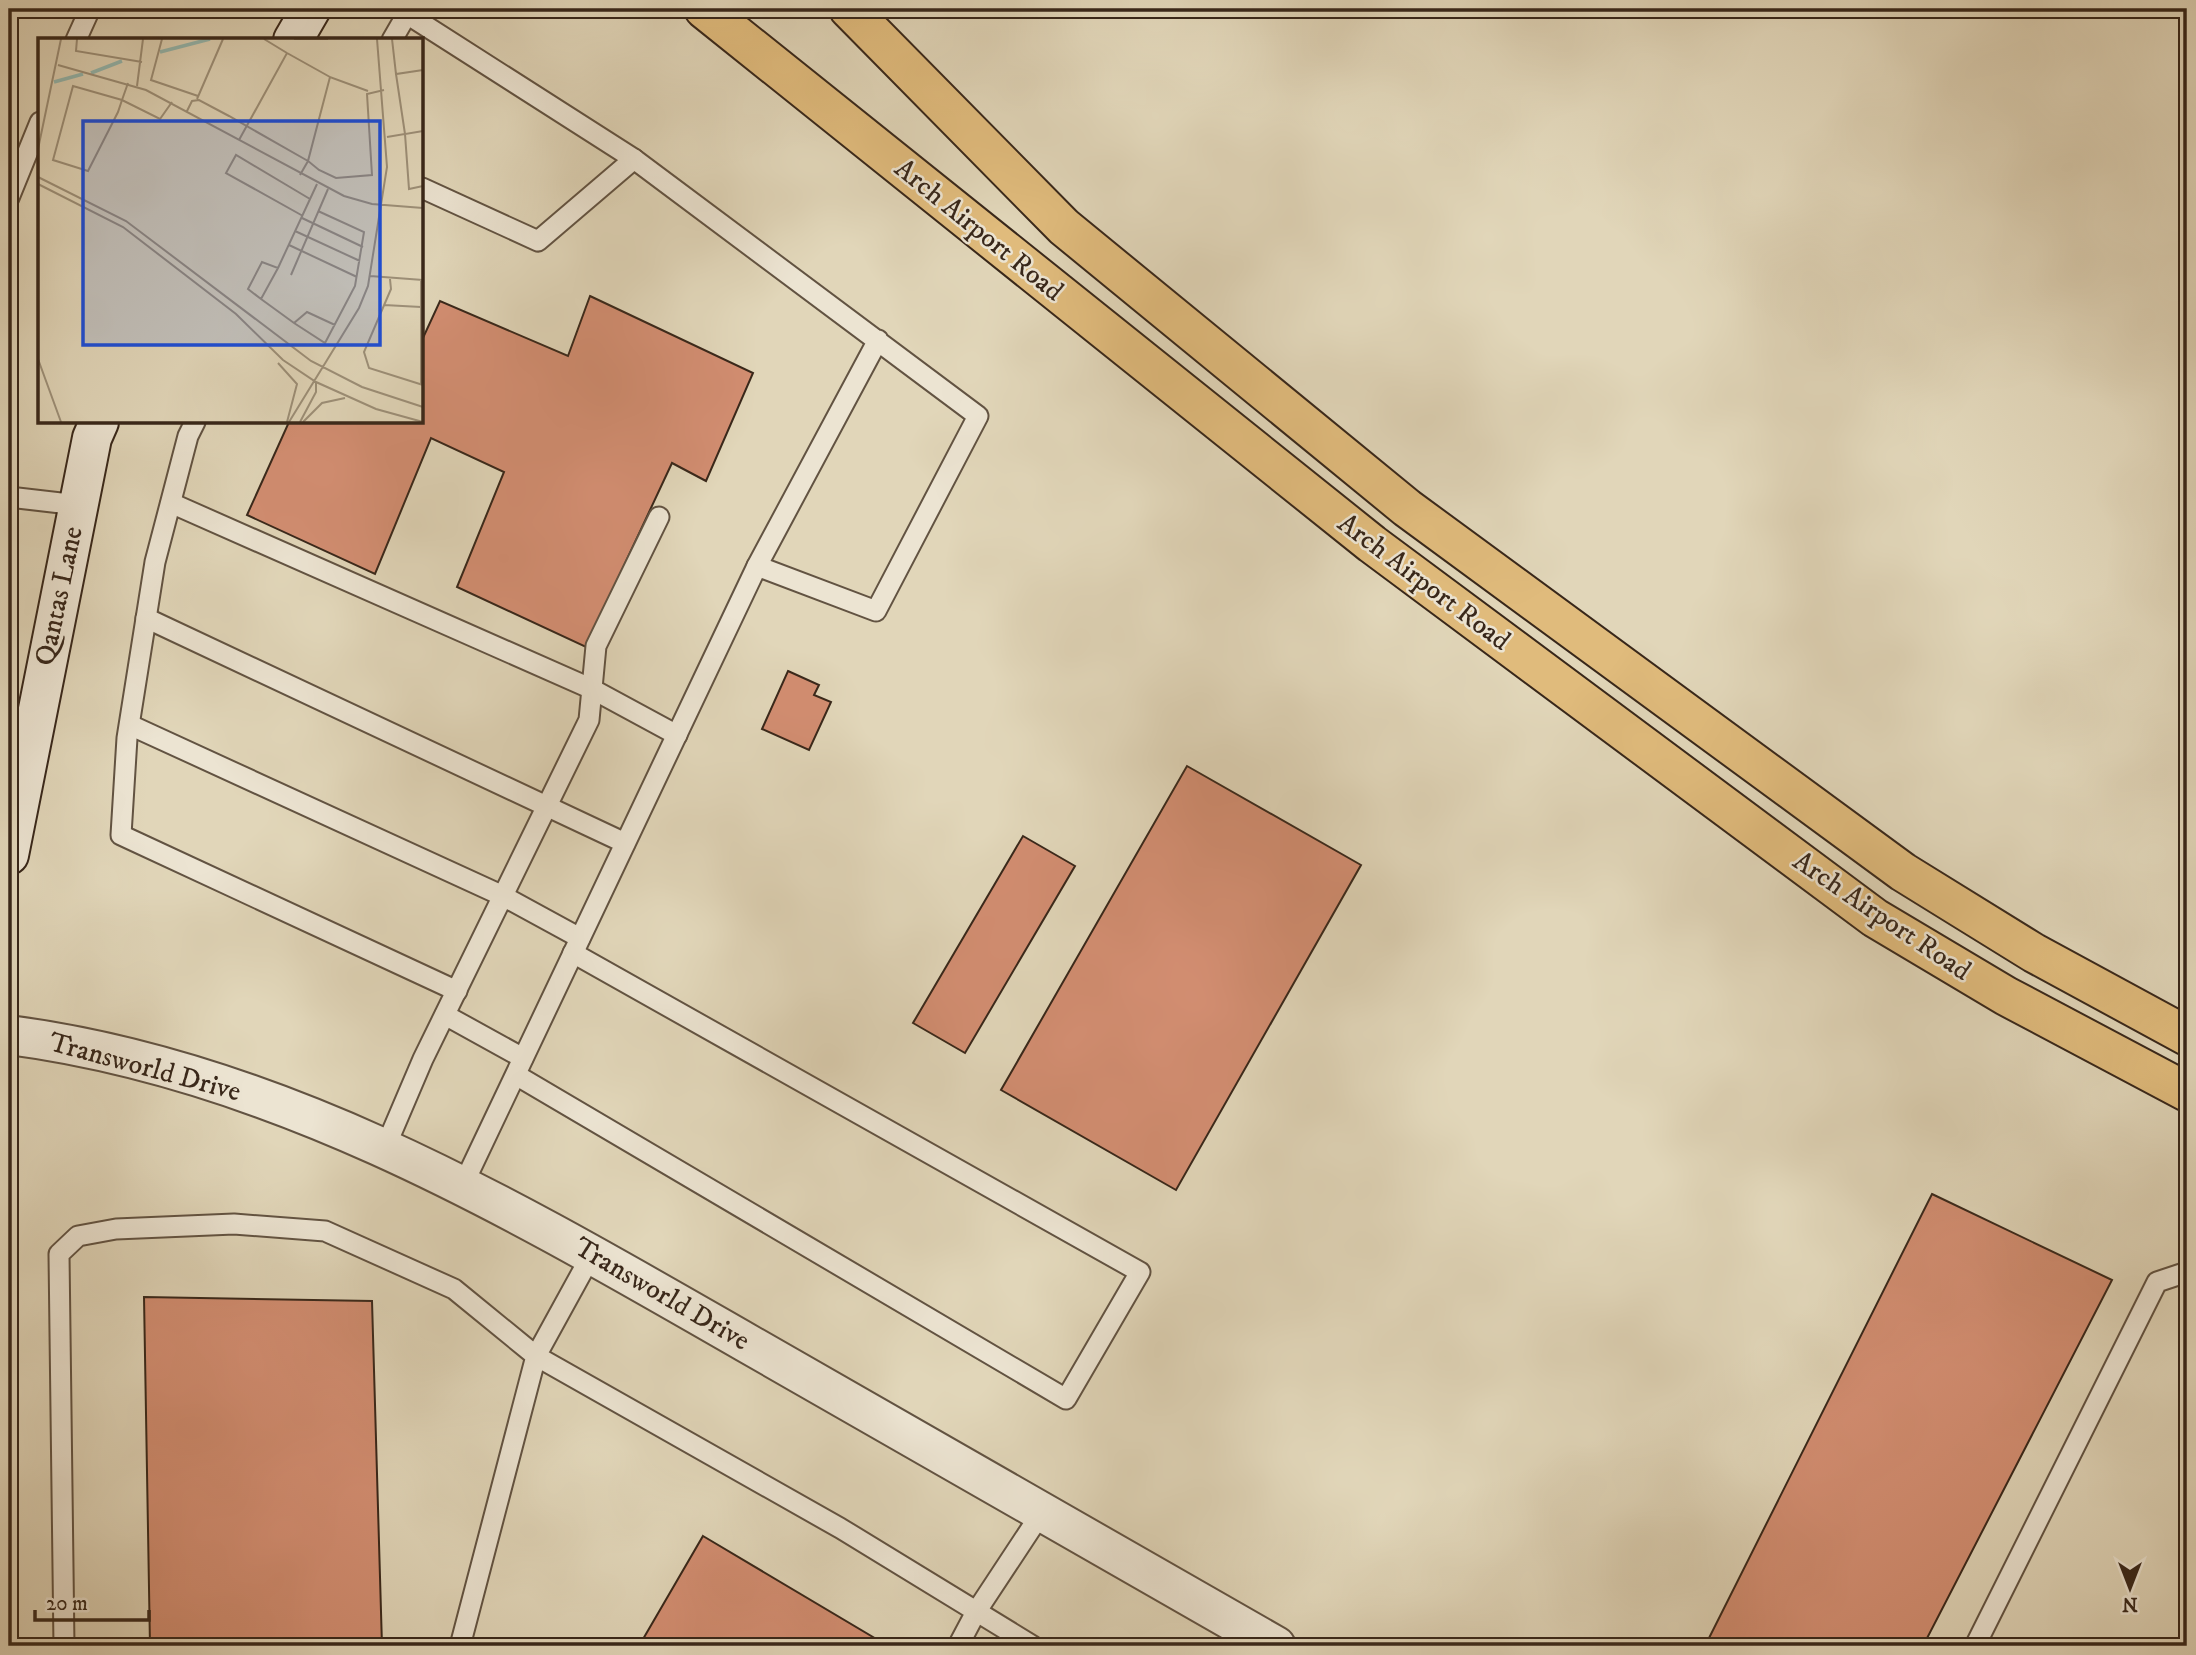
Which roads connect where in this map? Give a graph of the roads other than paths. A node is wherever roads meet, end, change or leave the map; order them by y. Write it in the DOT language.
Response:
graph roads {
  1 [pos="90,9"];
  2 [pos="312,9"];
  3 [pos="705,9"];
  4 [pos="849,9"];
  5 [pos="77,38"];
  6 [pos="294,38"];
  7 [pos="393,38"];
  8 [pos="38,127"];
  9 [pos="634,159"];
  10 [pos="424,189"];
  11 [pos="9,198"];
  12 [pos="878,340"];
  13 [pos="98,424"];
  14 [pos="194,424"];
  15 [pos="9,497"];
  16 [pos="171,503"];
  17 [pos="78,505"];
  18 [pos="659,517"];
  19 [pos="757,566"];
  20 [pos="146,618"];
  21 [pos="592,689"];
  22 [pos="130,724"];
  23 [pos="677,735"];
  24 [pos="546,808"];
  25 [pos="625,843"];
  26 [pos="9,855"];
  27 [pos="503,896"];
  28 [pos="577,946"];
  29 [pos="457,991"];
  30 [pos="445,1015"];
  31 [pos="9,1035"];
  32 [pos="2187,1036"];
  33 [pos="520,1066"];
  34 [pos="2187,1092"];
  35 [pos="385,1148"];
  36 [pos="463,1185"];
  37 [pos="592,1254"];
  38 [pos="2187,1272"];
  39 [pos="536,1356"];
  40 [pos="1042,1512"];
  41 [pos="976,1612"];
  42 [pos="1025,1642"];
  43 [pos="64,1646"];
  44 [pos="460,1646"];
  45 [pos="958,1646"];
  46 [pos="1276,1646"];
  47 [pos="1975,1646"];
  1 -- 5 [label="lane"];
  2 -- 6 [label="street"];
  3 -- 34 [label="main road, Arch Airport Road"];
  4 -- 32 [label="main road, Arch Airport Road"];
  7 -- 9 [label="lane"];
  8 -- 11 [label="lane"];
  9 -- 10 [label="lane"];
  9 -- 12 [label="lane"];
  12 -- 19 [label="lane"];
  12 -- 19 [label="lane"];
  13 -- 17 [label="street, Qantas Lane"];
  14 -- 16 [label="lane"];
  15 -- 17 [label="lane"];
  16 -- 20 [label="lane"];
  16 -- 21 [label="lane"];
  17 -- 26 [label="street, Qantas Lane"];
  18 -- 21 [label="lane"];
  19 -- 23 [label="lane"];
  20 -- 22 [label="lane"];
  20 -- 24 [label="lane"];
  21 -- 23 [label="lane"];
  21 -- 24 [label="lane"];
  22 -- 27 [label="lane"];
  22 -- 29 [label="lane"];
  23 -- 25 [label="lane"];
  24 -- 25 [label="lane"];
  24 -- 27 [label="lane"];
  25 -- 28 [label="lane"];
  27 -- 28 [label="lane"];
  27 -- 29 [label="lane"];
  28 -- 33 [label="lane"];
  28 -- 33 [label="lane"];
  29 -- 30 [label="lane"];
  30 -- 33 [label="lane"];
  30 -- 35 [label="lane"];
  31 -- 35 [label="street, Transworld Drive"];
  33 -- 36 [label="lane"];
  35 -- 36 [label="street, Transworld Drive"];
  36 -- 37 [label="street, Transworld Drive"];
  37 -- 39 [label="lane"];
  37 -- 40 [label="street, Transworld Drive"];
  38 -- 47 [label="lane"];
  39 -- 41 [label="lane"];
  39 -- 43 [label="lane"];
  39 -- 44 [label="lane"];
  40 -- 41 [label="lane"];
  40 -- 46 [label="street, Transworld Drive"];
  41 -- 42 [label="lane"];
  41 -- 45 [label="lane"];
}
